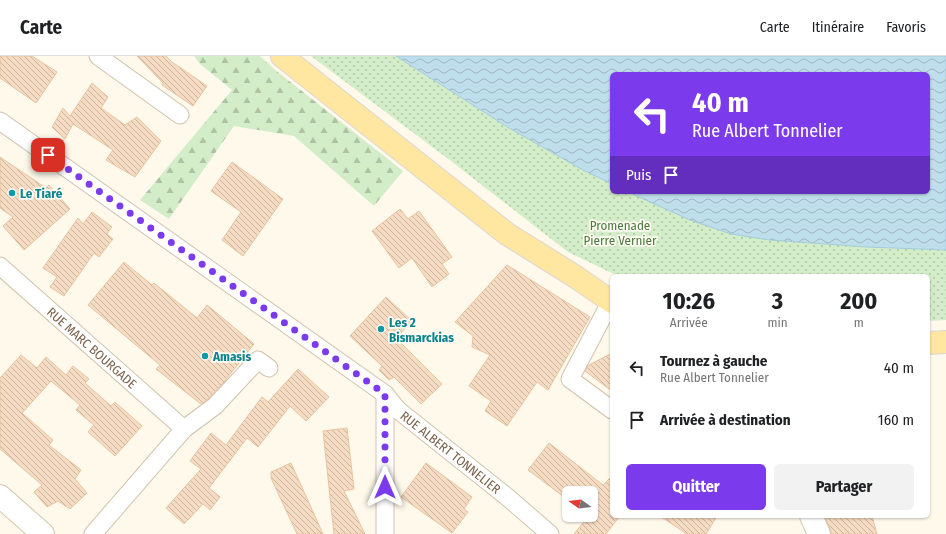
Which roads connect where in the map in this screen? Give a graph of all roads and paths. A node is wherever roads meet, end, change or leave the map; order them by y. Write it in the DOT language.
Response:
graph roads {
  1 [pos="98,56"];
  2 [pos="282,56"];
  3 [pos="180,115"];
  4 [pos="0,121"];
  5 [pos="0,266"];
  6 [pos="610,301"];
  7 [pos="610,306"];
  8 [pos="946,342"];
  9 [pos="930,343"];
  10 [pos="269,368"];
  11 [pos="385,394"];
  12 [pos="610,409"];
  13 [pos="184,429"];
  14 [pos="0,496"];
  15 [pos="812,518"];
  16 [pos="43,534"];
  17 [pos="93,534"];
  18 [pos="385,534"];
  19 [pos="550,534"];
  20 [pos="818,534"];
  1 -- 3 [label="street"];
  2 -- 6 [label="main road"];
  4 -- 11 [label="street, RUE ALBERT TONNELIER"];
  5 -- 13 [label="street, RUE MARC BOURGADE"];
  7 -- 12 [label="street"];
  8 -- 9 [label="main road"];
  10 -- 13 [label="street"];
  11 -- 18 [label="street"];
  11 -- 19 [label="street, RUE ALBERT TONNELIER"];
  13 -- 17 [label="street"];
  14 -- 16 [label="street"];
  15 -- 20 [label="street"];
}
